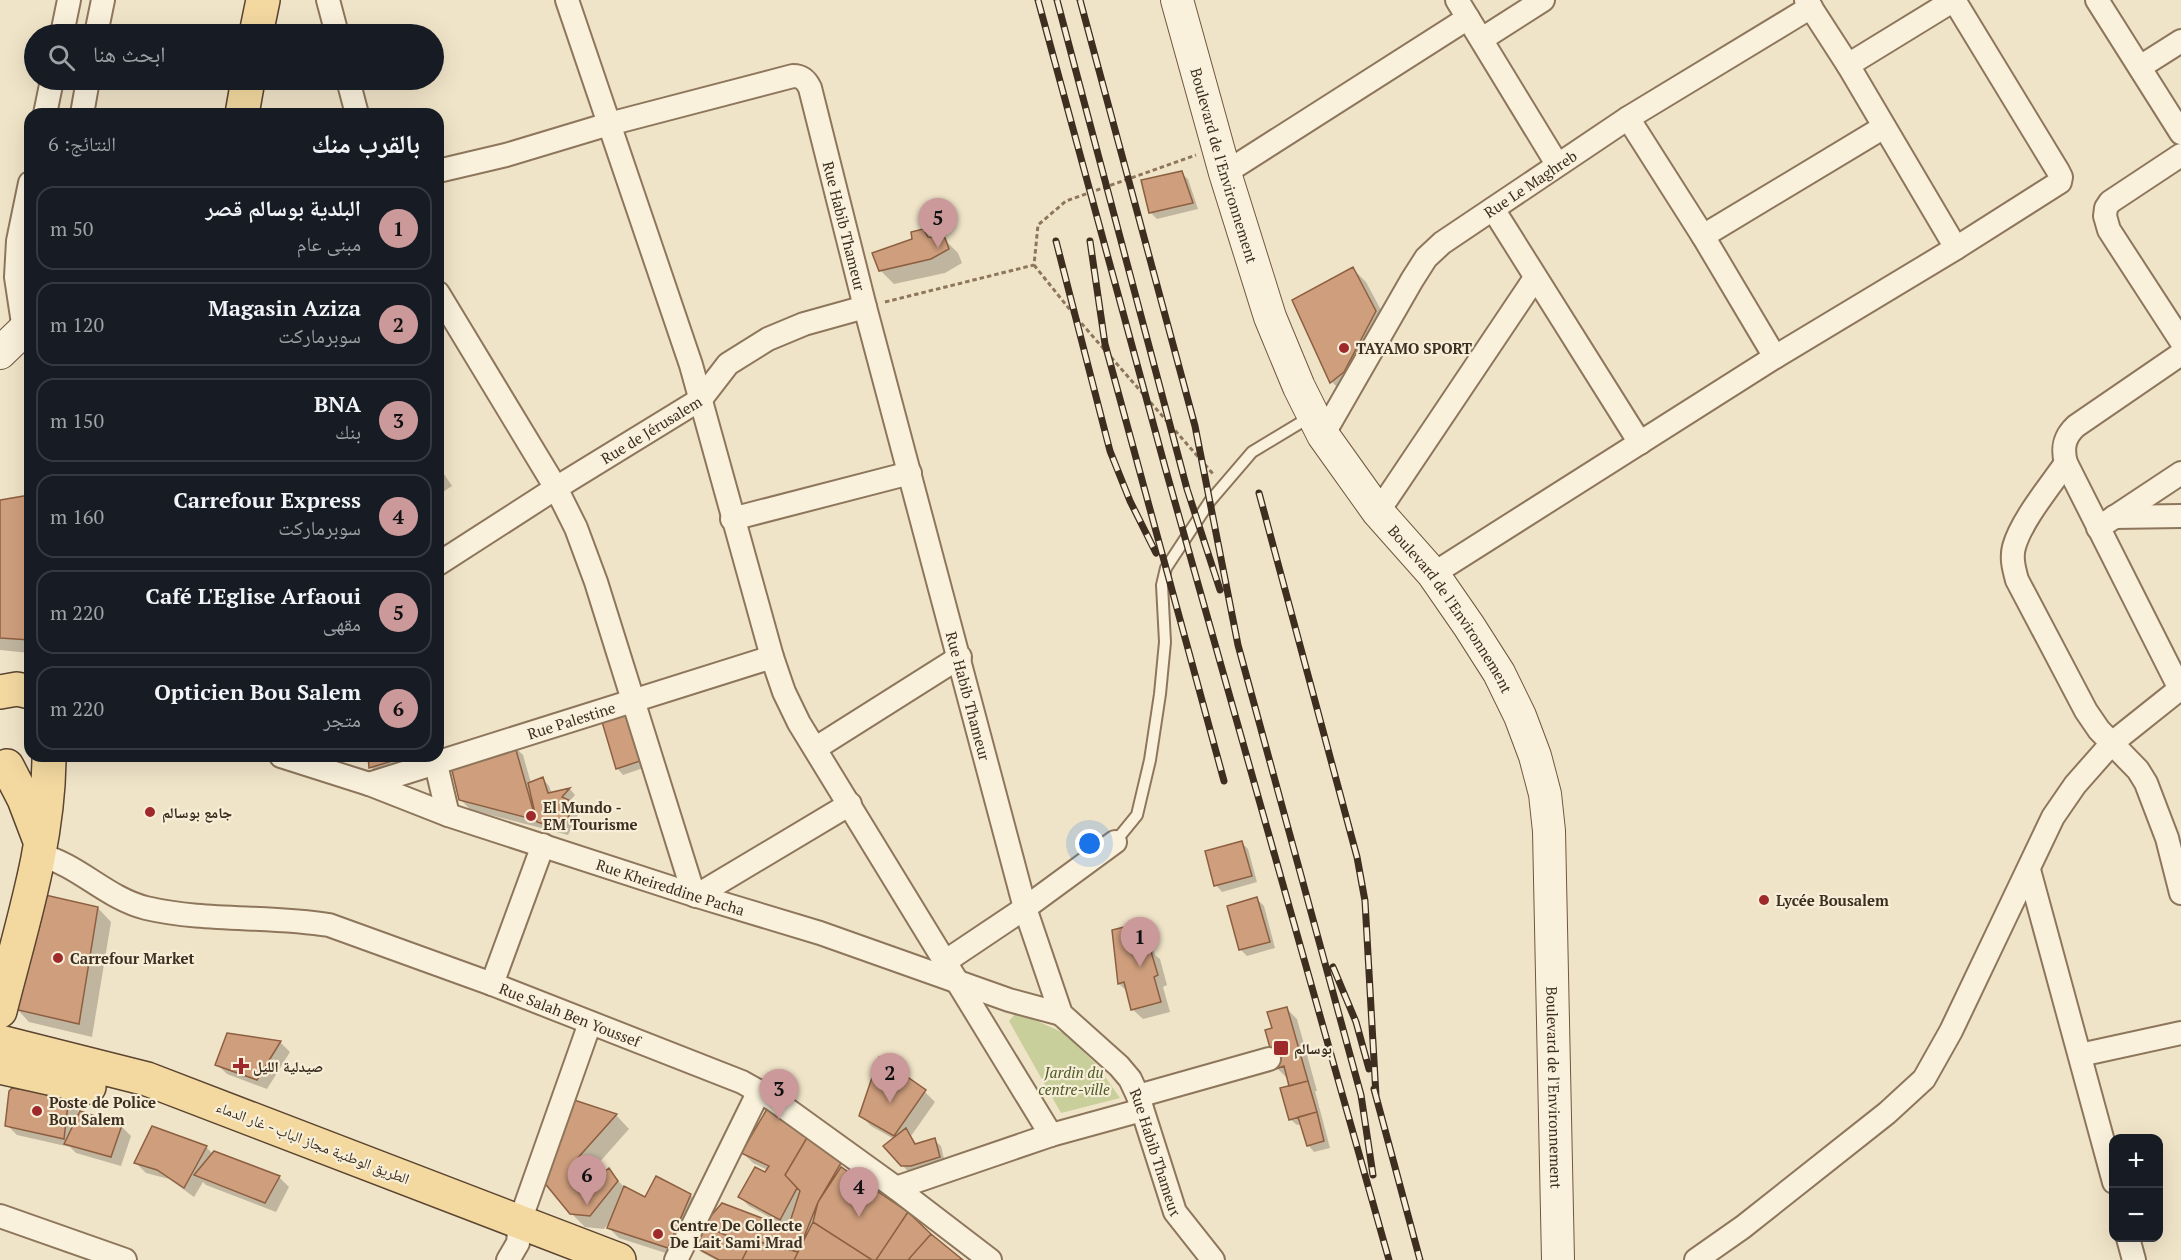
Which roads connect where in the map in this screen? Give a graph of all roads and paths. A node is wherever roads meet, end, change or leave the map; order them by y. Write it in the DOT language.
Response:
graph roads {
  1 [pos="69,0"];
  2 [pos="103,0"];
  3 [pos="263,0"];
  4 [pos="328,0"];
  5 [pos="567,0"];
  6 [pos="1543,0"];
  7 [pos="1954,0"];
  8 [pos="2097,0"];
  9 [pos="1183,3"];
  10 [pos="1808,3"];
  11 [pos="1463,9"];
  12 [pos="64,24"];
  13 [pos="98,24"];
  14 [pos="258,24"];
  15 [pos="334,24"];
  16 [pos="1482,39"];
  17 [pos="2181,41"];
  18 [pos="1848,65"];
  19 [pos="2140,67"];
  20 [pos="50,90"];
  21 [pos="86,90"];
  22 [pos="246,90"];
  23 [pos="351,90"];
  24 [pos="46,108"];
  25 [pos="83,108"];
  26 [pos="243,108"];
  27 [pos="355,108"];
  28 [pos="1628,118"];
  29 [pos="609,124"];
  30 [pos="1884,127"];
  31 [pos="2181,133"];
  32 [pos="2181,155"];
  33 [pos="1221,160"];
  34 [pos="1557,164"];
  35 [pos="444,170"];
  36 [pos="1493,209"];
  37 [pos="24,212"];
  38 [pos="1703,236"];
  39 [pos="1956,248"];
  40 [pos="1034,265"];
  41 [pos="1535,278"];
  42 [pos="444,303"];
  43 [pos="865,307"];
  44 [pos="24,313"];
  45 [pos="24,330"];
  46 [pos="2181,341"];
  47 [pos="0,353"];
  48 [pos="2181,354"];
  49 [pos="1775,357"];
  50 [pos="701,399"];
  51 [pos="1318,425"];
  52 [pos="1640,443"];
  53 [pos="2066,463"];
  54 [pos="910,473"];
  55 [pos="2181,473"];
  56 [pos="1223,485"];
  57 [pos="556,488"];
  58 [pos="1378,512"];
  59 [pos="2181,516"];
  60 [pos="732,519"];
  61 [pos="2106,523"];
  62 [pos="444,560"];
  63 [pos="1433,574"];
  64 [pos="772,657"];
  65 [pos="960,657"];
  66 [pos="2180,689"];
  67 [pos="633,701"];
  68 [pos="2112,743"];
  69 [pos="816,748"];
  70 [pos="444,757"];
  71 [pos="30,762"];
  72 [pos="49,762"];
  73 [pos="300,762"];
  74 [pos="430,762"];
  75 [pos="435,762"];
  76 [pos="2,764"];
  77 [pos="369,784"];
  78 [pos="850,804"];
  79 [pos="0,808"];
  80 [pos="448,815"];
  81 [pos="2174,837"];
  82 [pos="1115,842"];
  83 [pos="39,843"];
  84 [pos="543,845"];
  85 [pos="2030,870"];
  86 [pos="2181,893"];
  87 [pos="695,896"];
  88 [pos="1025,908"];
  89 [pos="946,961"];
  90 [pos="958,982"];
  91 [pos="492,984"];
  92 [pos="0,1011"];
  93 [pos="1060,1014"];
  94 [pos="590,1023"];
  95 [pos="2181,1032"];
  96 [pos="0,1042"];
  97 [pos="2080,1055"];
  98 [pos="1269,1059"];
  99 [pos="0,1068"];
  100 [pos="759,1091"];
  101 [pos="1140,1103"];
  102 [pos="1051,1135"];
  103 [pos="2109,1163"];
  104 [pos="896,1188"];
  105 [pos="0,1216"];
  106 [pos="515,1241"];
  107 [pos="2129,1242"];
  108 [pos="125,1260"];
  109 [pos="564,1260"];
  110 [pos="619,1260"];
  111 [pos="676,1260"];
  112 [pos="990,1260"];
  113 [pos="1214,1260"];
  114 [pos="1558,1260"];
  115 [pos="1696,1260"];
  116 [pos="2134,1260"];
  1 -- 12 [label="street"];
  2 -- 13 [label="street"];
  3 -- 14 [label="main road"];
  4 -- 15 [label="street"];
  5 -- 29 [label="street"];
  6 -- 16 [label="street"];
  7 -- 18 [label="street"];
  7 -- 39 [label="street"];
  8 -- 19 [label="street"];
  9 -- 33 [label="street, Boulevard de l'Environnement"];
  10 -- 18 [label="street"];
  10 -- 28 [label="street, Rue Le Maghreb"];
  11 -- 16 [label="street"];
  11 -- 33 [label="street"];
  16 -- 34 [label="street"];
  17 -- 19 [label="street"];
  18 -- 30 [label="street"];
  19 -- 31 [label="street"];
  20 -- 24 [label="street"];
  21 -- 25 [label="street"];
  22 -- 26 [label="main road"];
  23 -- 27 [label="street"];
  28 -- 34 [label="street, Rue Le Maghreb"];
  28 -- 38 [label="street"];
  29 -- 35 [label="street"];
  29 -- 43 [label="street, Rue Habib Thameur"];
  29 -- 50 [label="street"];
  30 -- 38 [label="street"];
  30 -- 39 [label="street"];
  32 -- 46 [label="street"];
  33 -- 40 [label="path"];
  33 -- 51 [label="street, Boulevard de l'Environnement"];
  34 -- 36 [label="street, Rue Le Maghreb"];
  36 -- 41 [label="street"];
  36 -- 51 [label="street, Rue Le Maghreb"];
  37 -- 44 [label="street"];
  38 -- 49 [label="street"];
  39 -- 49 [label="street"];
  40 -- 43 [label="path"];
  40 -- 56 [label="path"];
  41 -- 52 [label="street"];
  41 -- 58 [label="street"];
  42 -- 57 [label="street"];
  43 -- 50 [label="street, Rue de Jérusalem"];
  43 -- 54 [label="street, Rue Habib Thameur"];
  45 -- 47 [label="street"];
  48 -- 53 [label="street"];
  49 -- 52 [label="street"];
  50 -- 57 [label="street, Rue de Jérusalem"];
  50 -- 60 [label="street"];
  51 -- 56 [label="lane"];
  51 -- 58 [label="street, Boulevard de l'Environnement"];
  52 -- 63 [label="street"];
  53 -- 61 [label="street"];
  53 -- 68 [label="street"];
  54 -- 60 [label="street"];
  54 -- 65 [label="street, Rue Habib Thameur"];
  55 -- 61 [label="street"];
  56 -- 82 [label="lane"];
  57 -- 62 [label="street, Rue de Jérusalem"];
  57 -- 67 [label="street"];
  58 -- 63 [label="street, Boulevard de l'Environnement"];
  59 -- 61 [label="street"];
  60 -- 64 [label="street"];
  61 -- 66 [label="street"];
  63 -- 114 [label="street, Boulevard de l'Environnement"];
  64 -- 67 [label="street, Rue Palestine"];
  64 -- 69 [label="street"];
  65 -- 69 [label="street"];
  65 -- 88 [label="street, Rue Habib Thameur"];
  66 -- 68 [label="street"];
  67 -- 70 [label="street, Rue Palestine"];
  67 -- 87 [label="street"];
  68 -- 81 [label="street"];
  68 -- 85 [label="street"];
  69 -- 78 [label="street"];
  71 -- 76 [label="main road"];
  72 -- 83 [label="main road"];
  73 -- 77 [label="street, Rue Kheireddine Pacha"];
  74 -- 77 [label="street, Rue Palestine"];
  75 -- 80 [label="street"];
  76 -- 83 [label="main road"];
  77 -- 80 [label="street, Rue Kheireddine Pacha"];
  78 -- 87 [label="street"];
  78 -- 89 [label="street"];
  79 -- 83 [label="main road"];
  80 -- 84 [label="street, Rue Kheireddine Pacha"];
  81 -- 86 [label="street"];
  82 -- 88 [label="street"];
  83 -- 91 [label="street, Rue Salah Ben Youssef"];
  83 -- 92 [label="main road"];
  84 -- 87 [label="street, Rue Kheireddine Pacha"];
  84 -- 91 [label="street"];
  85 -- 97 [label="street"];
  85 -- 115 [label="street"];
  87 -- 90 [label="street, Rue Kheireddine Pacha"];
  88 -- 89 [label="street"];
  88 -- 93 [label="street, Rue Habib Thameur"];
  89 -- 90 [label="street"];
  90 -- 93 [label="street, Rue Kheireddine Pacha"];
  90 -- 102 [label="street"];
  91 -- 94 [label="street, Rue Salah Ben Youssef"];
  93 -- 101 [label="street, Rue Habib Thameur"];
  94 -- 100 [label="street, Rue Salah Ben Youssef"];
  94 -- 106 [label="street"];
  95 -- 97 [label="street"];
  96 -- 106 [label="main road, الطريق الوطنية مجاز الباب - غار الدماء"];
  97 -- 103 [label="street"];
  98 -- 101 [label="street"];
  99 -- 106 [label="main road, الطريق الوطنية مجاز الباب - غار الدماء"];
  100 -- 104 [label="street, Rue Salah Ben Youssef"];
  100 -- 111 [label="street"];
  101 -- 102 [label="street"];
  101 -- 113 [label="street, Rue Habib Thameur"];
  102 -- 104 [label="street"];
  104 -- 112 [label="street, Rue Salah Ben Youssef"];
  105 -- 108 [label="street"];
  106 -- 109 [label="main road, الطريق الوطنية مجاز الباب - غار الدماء"];
  106 -- 110 [label="main road, الطريق الوطنية مجاز الباب - غار الدماء"];
  107 -- 116 [label="street"];
}
